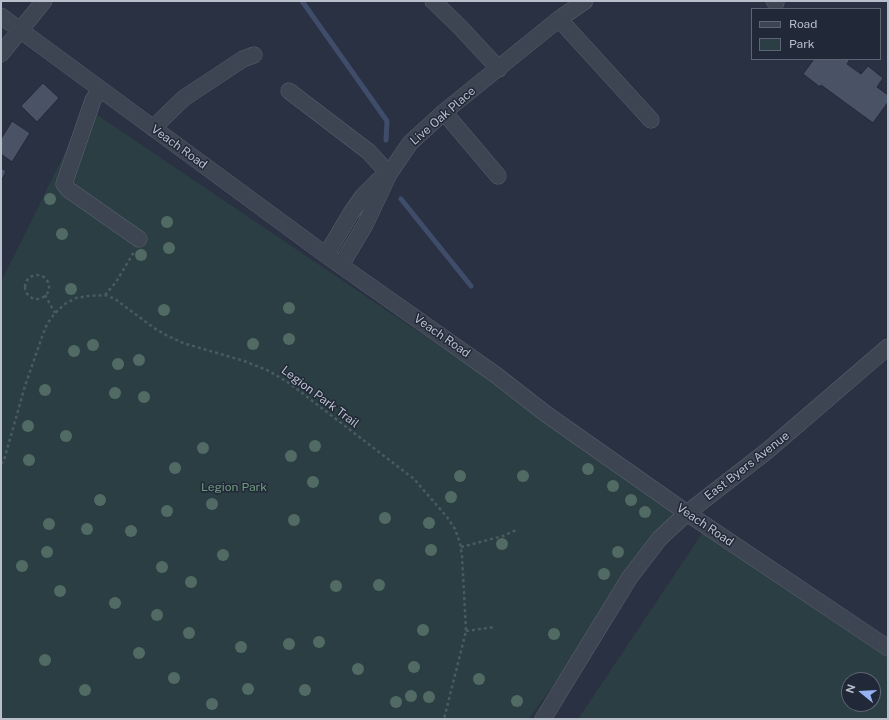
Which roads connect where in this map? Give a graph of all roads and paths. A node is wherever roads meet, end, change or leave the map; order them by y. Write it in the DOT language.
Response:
graph roads {
  1 [pos="44,1"];
  2 [pos="433,1"];
  3 [pos="585,1"];
  4 [pos="1,16"];
  5 [pos="559,19"];
  6 [pos="19,30"];
  7 [pos="1,54"];
  8 [pos="254,55"];
  9 [pos="499,69"];
  10 [pos="100,89"];
  11 [pos="290,91"];
  12 [pos="444,112"];
  13 [pos="651,120"];
  14 [pos="153,128"];
  15 [pos="389,174"];
  16 [pos="498,176"];
  17 [pos="139,239"];
  18 [pos="326,255"];
  19 [pos="341,265"];
  20 [pos="45,295"];
  21 [pos="105,295"];
  22 [pos="55,314"];
  23 [pos="888,346"];
  24 [pos="1,464"];
  25 [pos="687,513"];
  26 [pos="516,530"];
  27 [pos="461,547"];
  28 [pos="495,627"];
  29 [pos="466,631"];
  30 [pos="888,648"];
  31 [pos="444,719"];
  32 [pos="543,719"];
  1 -- 6 [label="street"];
  2 -- 9 [label="street"];
  3 -- 5 [label="street, Live Oak Place"];
  4 -- 6 [label="street, Veach Road"];
  5 -- 9 [label="street, Live Oak Place"];
  5 -- 13 [label="street"];
  6 -- 7 [label="street"];
  6 -- 10 [label="street, Veach Road"];
  8 -- 14 [label="street"];
  9 -- 12 [label="street, Live Oak Place"];
  10 -- 14 [label="street, Veach Road"];
  10 -- 17 [label="street"];
  11 -- 15 [label="street"];
  12 -- 15 [label="street, Live Oak Place"];
  12 -- 16 [label="street"];
  14 -- 18 [label="street, Veach Road"];
  15 -- 18 [label="street"];
  15 -- 19 [label="street, Live Oak Place"];
  17 -- 21 [label="path"];
  18 -- 19 [label="street, Veach Road"];
  19 -- 25 [label="street, Veach Road"];
  20 -- 20 [label="path"];
  20 -- 22 [label="path"];
  21 -- 22 [label="path"];
  21 -- 27 [label="path, Legion Park Trail"];
  22 -- 24 [label="path"];
  23 -- 25 [label="street, East Byers Avenue"];
  25 -- 30 [label="street, Veach Road"];
  25 -- 32 [label="street, East Byers Avenue"];
  26 -- 27 [label="path"];
  27 -- 29 [label="path, Legion Park Trail"];
  28 -- 29 [label="path"];
  29 -- 31 [label="path, Legion Park Trail"];
}
